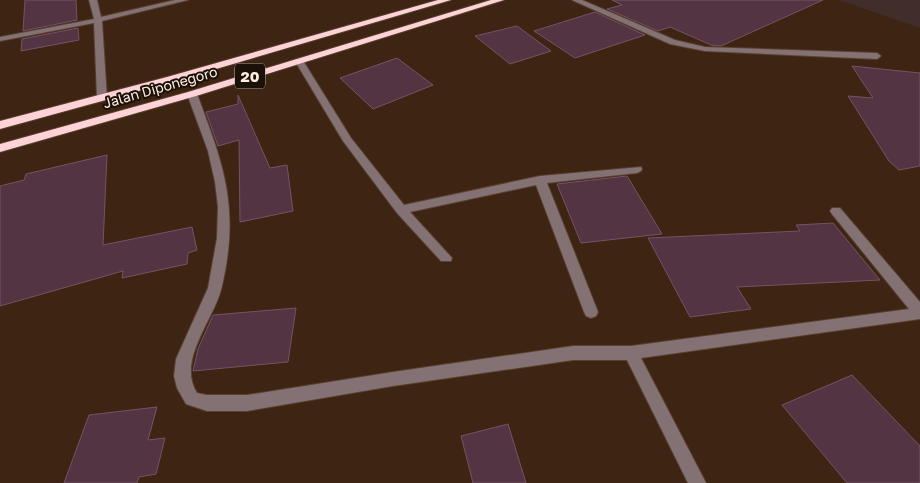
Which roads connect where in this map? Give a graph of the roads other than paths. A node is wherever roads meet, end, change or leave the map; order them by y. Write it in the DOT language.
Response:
graph roads {
  1 [pos="93,0"];
  2 [pos="184,0"];
  3 [pos="447,0"];
  4 [pos="500,0"];
  5 [pos="576,0"];
  6 [pos="98,20"];
  7 [pos="0,39"];
  8 [pos="876,56"];
  9 [pos="299,61"];
  10 [pos="192,94"];
  11 [pos="102,98"];
  12 [pos="0,125"];
  13 [pos="0,148"];
  14 [pos="637,169"];
  15 [pos="540,180"];
  16 [pos="401,210"];
  17 [pos="836,211"];
  18 [pos="446,258"];
  19 [pos="591,312"];
  20 [pos="920,312"];
  21 [pos="632,353"];
  22 [pos="697,483"];
  1 -- 6 [label="street"];
  2 -- 6 [label="street"];
  3 -- 11 [label="highway, Jalan Diponegoro / 20"];
  4 -- 9 [label="highway, Jalan Diponegoro / 20"];
  5 -- 8 [label="street"];
  6 -- 7 [label="street"];
  6 -- 11 [label="street"];
  9 -- 10 [label="highway, Jalan Diponegoro / 20"];
  9 -- 16 [label="street"];
  10 -- 13 [label="highway, Jalan Diponegoro / 20"];
  10 -- 21 [label="street"];
  11 -- 12 [label="highway, Jalan Diponegoro / 20"];
  14 -- 15 [label="street"];
  15 -- 16 [label="street"];
  15 -- 19 [label="street"];
  16 -- 18 [label="street"];
  17 -- 20 [label="street"];
  20 -- 21 [label="street"];
  21 -- 22 [label="street"];
}
